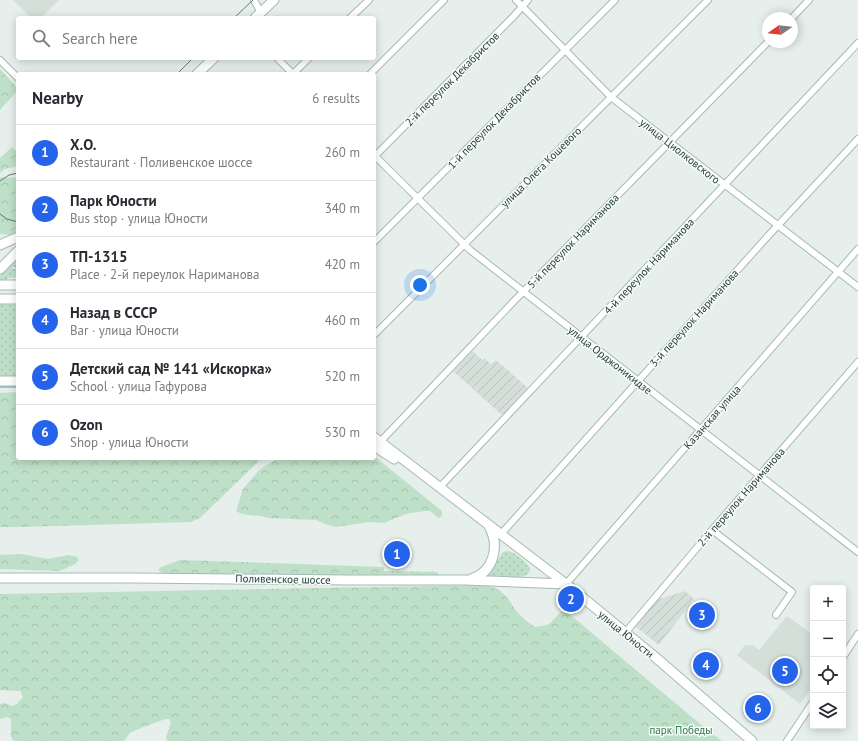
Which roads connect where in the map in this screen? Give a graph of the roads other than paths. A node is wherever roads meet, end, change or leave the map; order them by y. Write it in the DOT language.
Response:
graph roads {
  1 [pos="254,0"];
  2 [pos="274,0"];
  3 [pos="368,0"];
  4 [pos="444,0"];
  5 [pos="516,0"];
  6 [pos="528,0"];
  7 [pos="615,0"];
  8 [pos="708,0"];
  9 [pos="809,0"];
  10 [pos="522,7"];
  11 [pos="798,12"];
  12 [pos="258,15"];
  13 [pos="352,16"];
  14 [pos="858,43"];
  15 [pos="762,48"];
  16 [pos="565,49"];
  17 [pos="0,60"];
  18 [pos="212,60"];
  19 [pos="279,60"];
  20 [pos="307,60"];
  21 [pos="200,72"];
  22 [pos="291,72"];
  23 [pos="295,72"];
  24 [pos="372,72"];
  25 [pos="16,76"];
  26 [pos="611,97"];
  27 [pos="858,139"];
  28 [pos="669,143"];
  29 [pos="376,154"];
  30 [pos="376,158"];
  31 [pos="724,185"];
  32 [pos="418,199"];
  33 [pos="777,226"];
  34 [pos="16,238"];
  35 [pos="376,240"];
  36 [pos="0,245"];
  37 [pos="464,245"];
  38 [pos="858,249"];
  39 [pos="16,253"];
  40 [pos="0,269"];
  41 [pos="838,272"];
  42 [pos="1,285"];
  43 [pos="16,285"];
  44 [pos="858,287"];
  45 [pos="523,292"];
  46 [pos="0,298"];
  47 [pos="16,299"];
  48 [pos="376,333"];
  49 [pos="581,338"];
  50 [pos="858,362"];
  51 [pos="0,381"];
  52 [pos="16,381"];
  53 [pos="638,381"];
  54 [pos="701,430"];
  55 [pos="376,442"];
  56 [pos="759,476"];
  57 [pos="439,488"];
  58 [pos="489,525"];
  59 [pos="712,530"];
  60 [pos="501,534"];
  61 [pos="858,552"];
  62 [pos="0,578"];
  63 [pos="465,580"];
  64 [pos="566,584"];
  65 [pos="776,615"];
  66 [pos="625,632"];
  67 [pos="858,634"];
  68 [pos="846,652"];
  69 [pos="810,706"];
  70 [pos="752,741"];
  71 [pos="787,741"];
  1 -- 12 [label="street"];
  2 -- 12 [label="street"];
  3 -- 13 [label="street"];
  4 -- 24 [label="street"];
  5 -- 10 [label="street, улица Циолковского"];
  6 -- 10 [label="street, 2-й переулок Декабристов"];
  7 -- 16 [label="street, 1-й переулок Декабристов"];
  8 -- 26 [label="street, улица Олега Кошевого"];
  9 -- 11 [label="street"];
  10 -- 16 [label="street, улица Циолковского"];
  10 -- 29 [label="street, 2-й переулок Декабристов"];
  14 -- 31 [label="street, 4-й переулок Нариманова"];
  15 -- 28 [label="street, 5-й переулок Нариманова"];
  16 -- 26 [label="street, улица Циолковского"];
  16 -- 32 [label="street, 1-й переулок Декабристов"];
  17 -- 25 [label="street"];
  18 -- 21 [label="street"];
  19 -- 22 [label="street"];
  20 -- 23 [label="street"];
  26 -- 28 [label="street, улица Циолковского"];
  26 -- 37 [label="street, улица Олега Кошевого"];
  27 -- 33 [label="street, 3-й переулок Нариманова"];
  28 -- 31 [label="street, улица Циолковского"];
  28 -- 45 [label="street, 5-й переулок Нариманова"];
  30 -- 32 [label="street, улица Орджоникидзе"];
  31 -- 33 [label="street, улица Циолковского"];
  31 -- 49 [label="street, 4-й переулок Нариманова"];
  32 -- 35 [label="street, 1-й переулок Декабристов"];
  32 -- 37 [label="street, улица Орджоникидзе"];
  33 -- 41 [label="street, улица Циолковского"];
  33 -- 53 [label="street, 3-й переулок Нариманова"];
  34 -- 36 [label="street"];
  37 -- 45 [label="street, улица Орджоникидзе"];
  37 -- 48 [label="street, улица Олега Кошевого"];
  38 -- 41 [label="street, Казанская улица"];
  39 -- 40 [label="street"];
  41 -- 44 [label="street, улица Циолковского"];
  41 -- 54 [label="street, Казанская улица"];
  42 -- 43 [label="street"];
  45 -- 49 [label="street, улица Орджоникидзе"];
  45 -- 55 [label="street, 5-й переулок Нариманова"];
  46 -- 47 [label="street"];
  49 -- 53 [label="street, улица Орджоникидзе"];
  49 -- 57 [label="street, 4-й переулок Нариманова"];
  50 -- 56 [label="street, 2-й переулок Нариманова"];
  51 -- 52 [label="street"];
  53 -- 54 [label="street, улица Орджоникидзе"];
  53 -- 60 [label="street, 3-й переулок Нариманова"];
  54 -- 56 [label="street, улица Орджоникидзе"];
  54 -- 64 [label="street, Казанская улица"];
  55 -- 57 [label="street, улица Юности"];
  56 -- 59 [label="street, 2-й переулок Нариманова"];
  56 -- 61 [label="street, улица Орджоникидзе"];
  57 -- 58 [label="street, улица Юности"];
  58 -- 60 [label="street, улица Юности"];
  58 -- 63 [label="street"];
  59 -- 65 [label="street"];
  59 -- 66 [label="street, 2-й переулок Нариманова"];
  60 -- 64 [label="street, улица Юности"];
  62 -- 63 [label="street, Поливенское шоссе"];
  63 -- 64 [label="street, Поливенское шоссе"];
  64 -- 66 [label="street, улица Юности"];
  66 -- 70 [label="street, улица Юности"];
  67 -- 68 [label="street"];
  69 -- 71 [label="street"];
}
